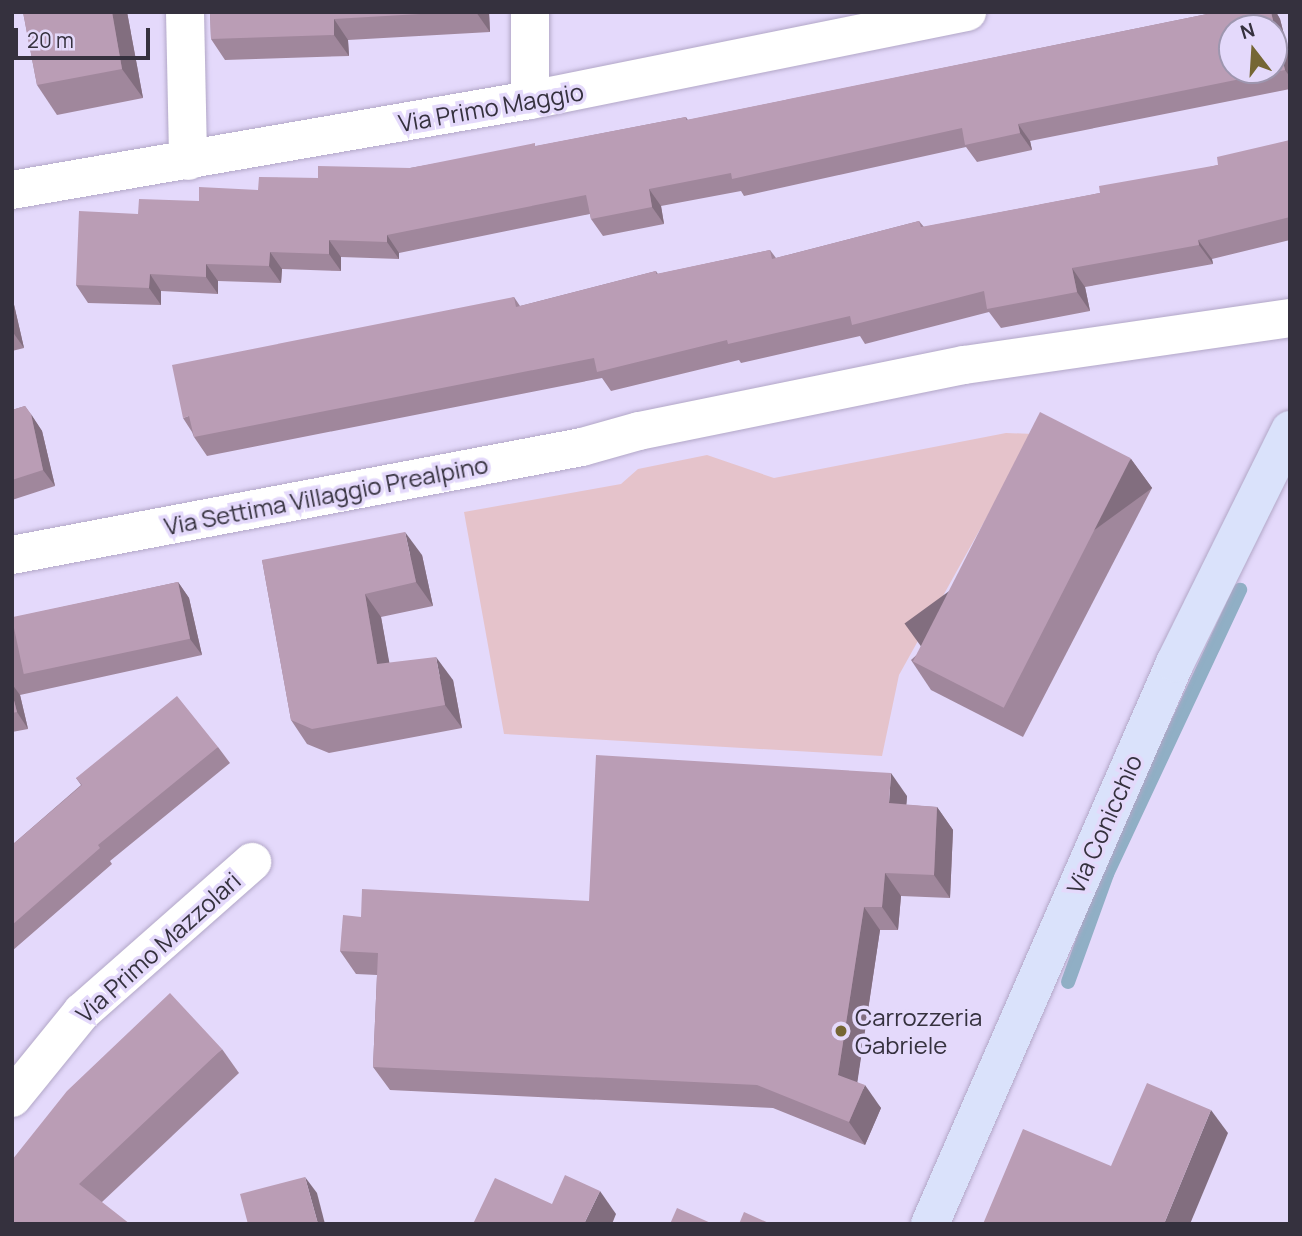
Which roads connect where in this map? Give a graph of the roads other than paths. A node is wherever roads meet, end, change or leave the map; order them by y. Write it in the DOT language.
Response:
graph roads {
  1 [pos="185,12"];
  2 [pos="530,12"];
  3 [pos="967,12"];
  4 [pos="890,21"];
  5 [pos="530,100"];
  6 [pos="188,161"];
  7 [pos="12,190"];
  8 [pos="1290,318"];
  9 [pos="1290,430"];
  10 [pos="12,555"];
  11 [pos="252,862"];
  12 [pos="12,1098"];
  13 [pos="930,1224"];
  1 -- 6 [label="street"];
  2 -- 5 [label="street"];
  3 -- 4 [label="street, Via Primo Maggio"];
  4 -- 5 [label="street, Via Primo Maggio"];
  5 -- 6 [label="street, Via Primo Maggio"];
  6 -- 7 [label="street, Via Primo Maggio"];
  8 -- 10 [label="street, Via Settima Villaggio Prealpino"];
  9 -- 13 [label="main road, Via Conicchio"];
  11 -- 12 [label="street, Via Primo Mazzolari"];
}
